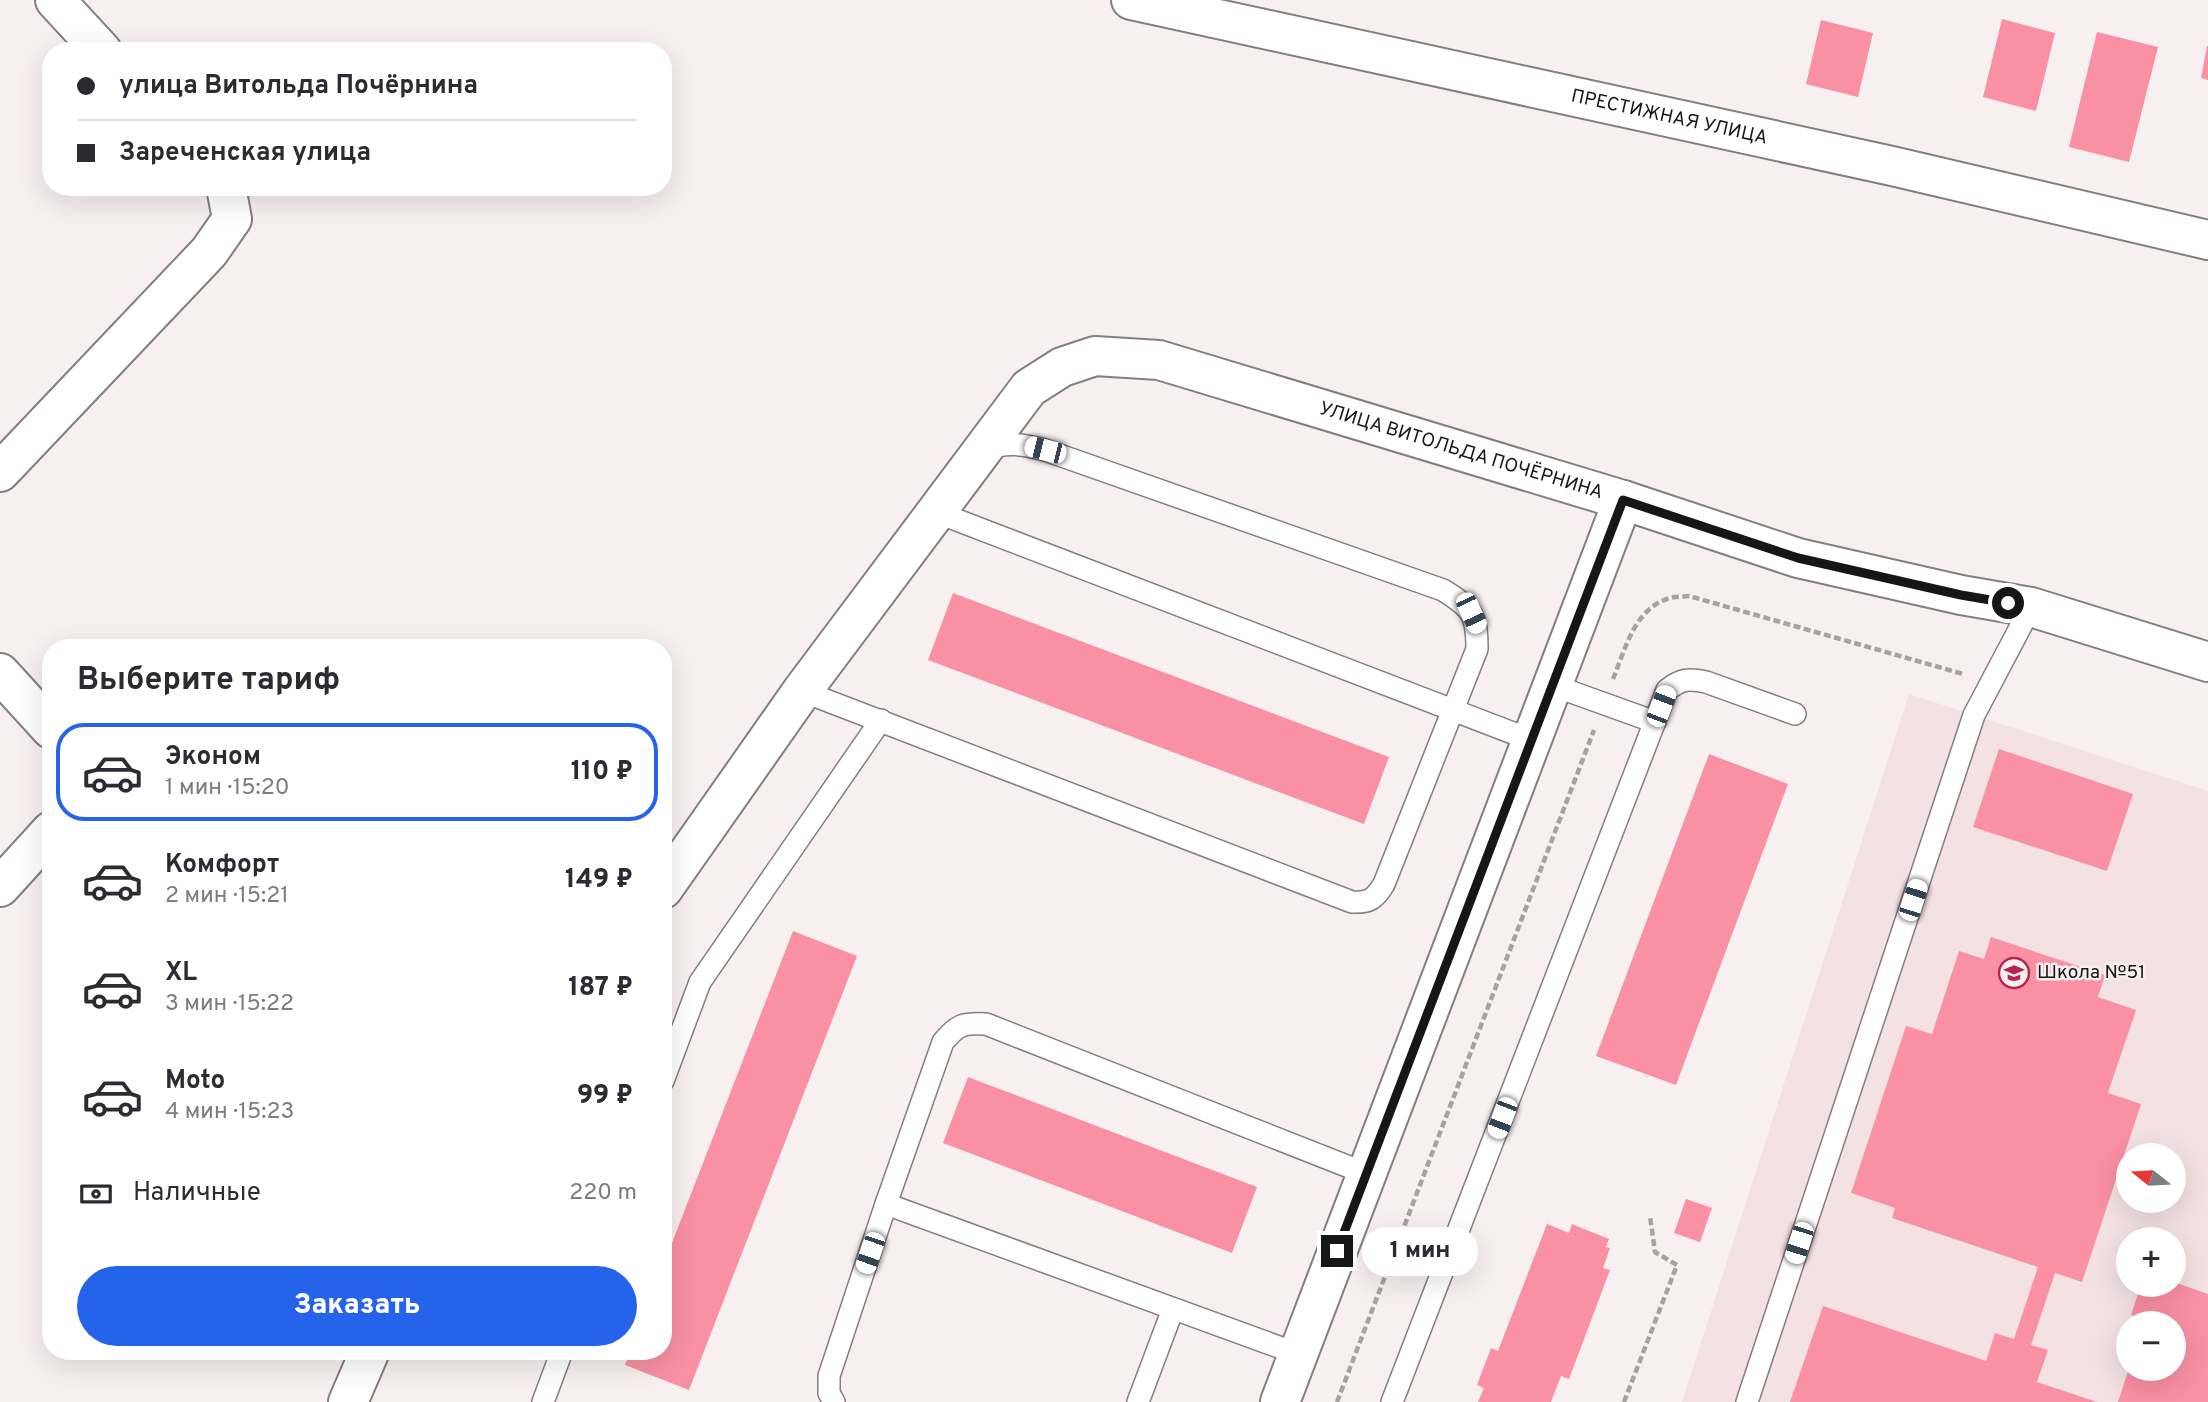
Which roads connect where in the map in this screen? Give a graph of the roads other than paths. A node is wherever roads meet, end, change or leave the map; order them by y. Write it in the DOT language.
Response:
graph roads {
  1 [pos="55,0"];
  2 [pos="1131,0"];
  3 [pos="94,42"];
  4 [pos="228,196"];
  5 [pos="2208,240"];
  6 [pos="982,449"];
  7 [pos="0,472"];
  8 [pos="1623,500"];
  9 [pos="936,512"];
  10 [pos="2031,607"];
  11 [pos="2208,662"];
  12 [pos="0,673"];
  13 [pos="1552,685"];
  14 [pos="802,691"];
  15 [pos="1453,710"];
  16 [pos="1795,714"];
  17 [pos="42,719"];
  18 [pos="881,720"];
  19 [pos="1655,722"];
  20 [pos="1531,740"];
  21 [pos="42,841"];
  22 [pos="672,876"];
  23 [pos="0,887"];
  24 [pos="672,1057"];
  25 [pos="1367,1174"];
  26 [pos="886,1204"];
  27 [pos="1173,1308"];
  28 [pos="1298,1354"];
  29 [pos="366,1360"];
  30 [pos="559,1360"];
  31 [pos="348,1402"];
  32 [pos="543,1402"];
  33 [pos="834,1402"];
  34 [pos="1138,1402"];
  35 [pos="1280,1402"];
  36 [pos="1392,1402"];
  37 [pos="1747,1402"];
  1 -- 3 [label="street"];
  2 -- 5 [label="street, ПРЕСТИЖНАЯ УЛИЦА"];
  4 -- 7 [label="street"];
  6 -- 8 [label="street, УЛИЦА ВИТОЛЬДА ПОЧЁРНИНА"];
  6 -- 9 [label="street, УЛИЦА ВИТОЛЬДА ПОЧЁРНИНА"];
  6 -- 15 [label="lane"];
  8 -- 10 [label="street, УЛИЦА ВИТОЛЬДА ПОЧЁРНИНА"];
  8 -- 13 [label="street"];
  9 -- 14 [label="street, УЛИЦА ВИТОЛЬДА ПОЧЁРНИНА"];
  9 -- 15 [label="lane"];
  10 -- 11 [label="street, УЛИЦА ВИТОЛЬДА ПОЧЁРНИНА"];
  10 -- 37 [label="lane"];
  12 -- 17 [label="street"];
  13 -- 19 [label="lane"];
  13 -- 20 [label="street"];
  14 -- 18 [label="lane"];
  14 -- 22 [label="street, УЛИЦА ВИТОЛЬДА ПОЧЁРНИНА"];
  15 -- 18 [label="lane"];
  15 -- 20 [label="lane"];
  16 -- 19 [label="lane"];
  18 -- 24 [label="lane"];
  19 -- 36 [label="lane"];
  20 -- 25 [label="street"];
  21 -- 23 [label="street"];
  25 -- 26 [label="lane"];
  25 -- 28 [label="street"];
  26 -- 27 [label="lane"];
  26 -- 33 [label="lane"];
  27 -- 28 [label="lane"];
  27 -- 34 [label="lane"];
  28 -- 35 [label="street"];
  29 -- 31 [label="street"];
  30 -- 32 [label="lane"];
}
